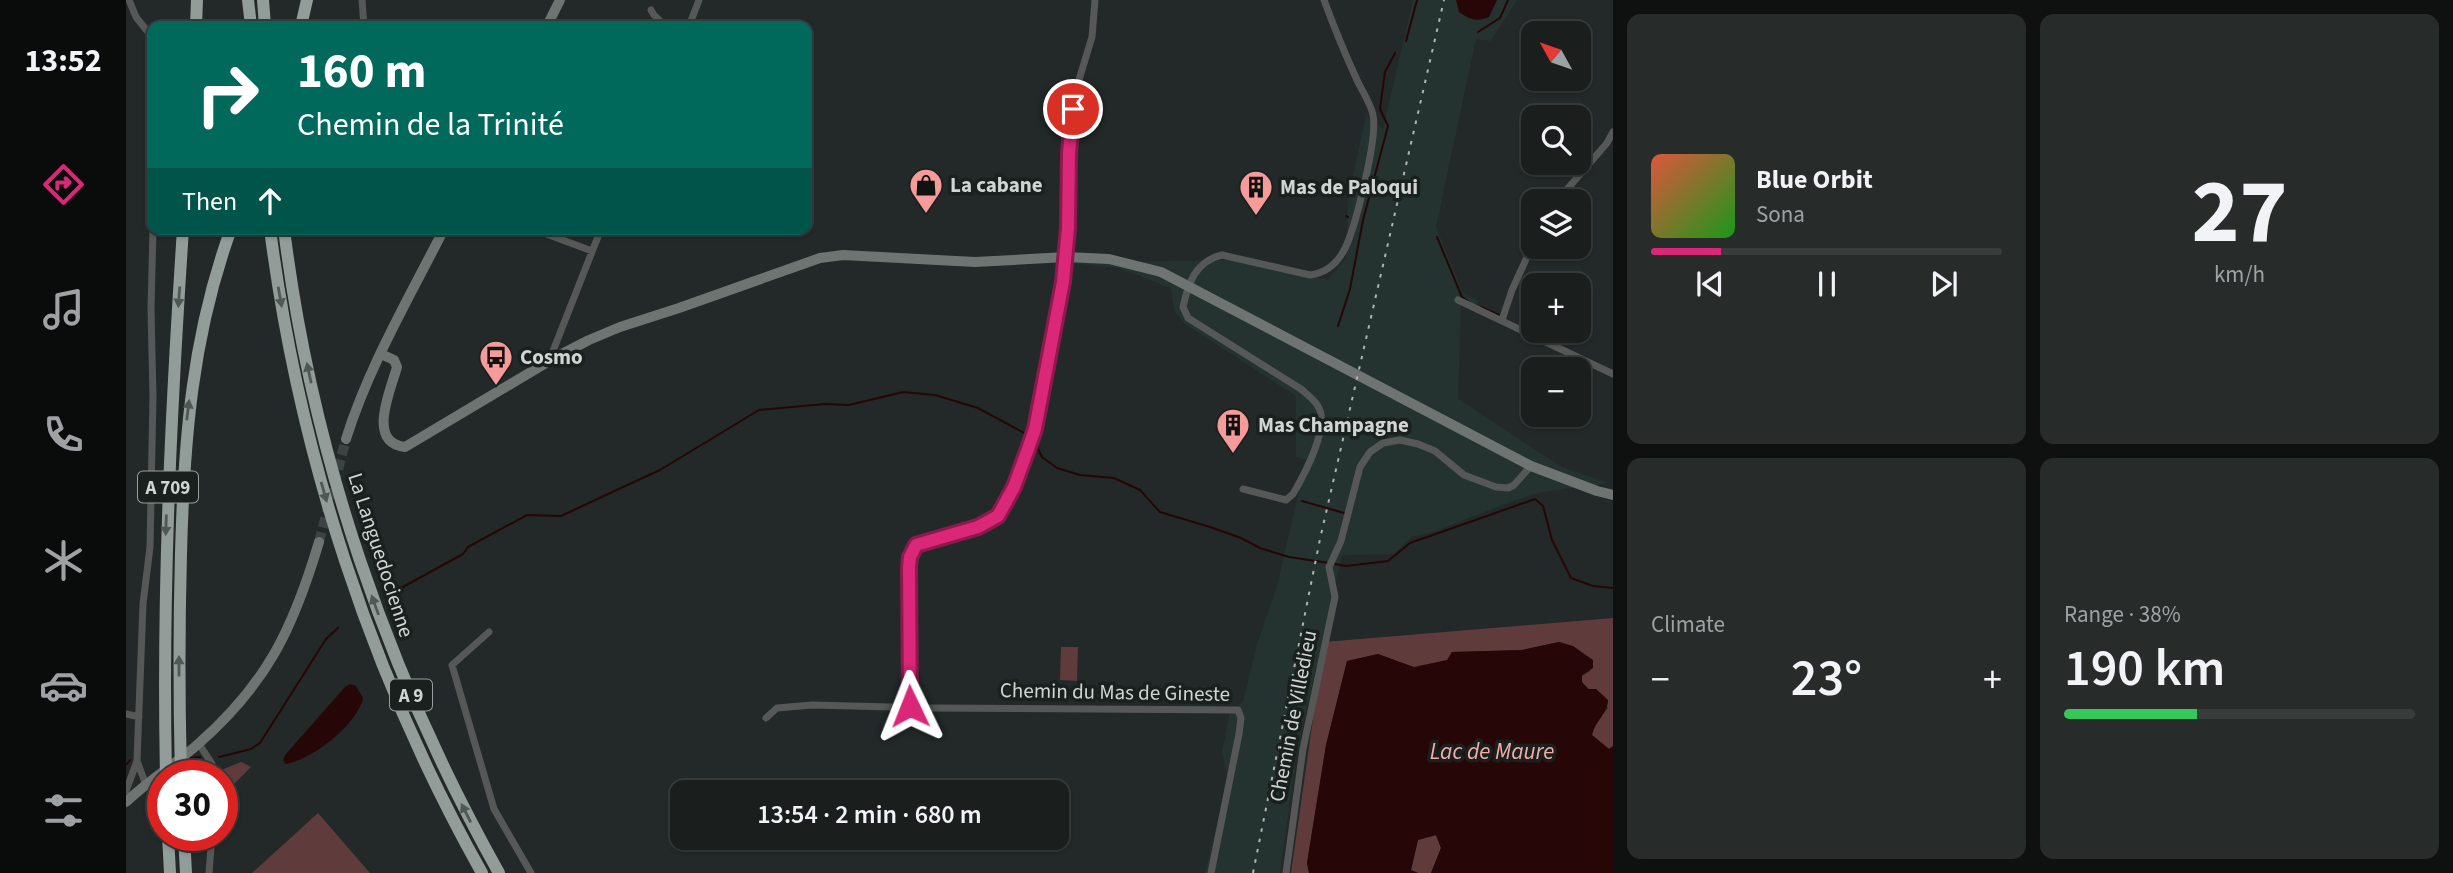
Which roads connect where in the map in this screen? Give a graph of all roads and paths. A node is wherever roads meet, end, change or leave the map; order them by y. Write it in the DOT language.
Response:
graph roads {
  1 [pos="129,0"];
  2 [pos="197,0"];
  3 [pos="248,0"];
  4 [pos="263,0"];
  5 [pos="307,0"];
  6 [pos="362,0"];
  7 [pos="699,0"];
  8 [pos="1095,0"];
  9 [pos="1324,0"];
  10 [pos="557,1"];
  11 [pos="651,10"];
  12 [pos="196,21"];
  13 [pos="250,21"];
  14 [pos="265,21"];
  15 [pos="302,21"];
  16 [pos="364,21"];
  17 [pos="549,21"];
  18 [pos="660,21"];
  19 [pos="691,21"];
  20 [pos="147,31"];
  21 [pos="1613,132"];
  22 [pos="1566,189"];
  23 [pos="153,235"];
  24 [pos="183,235"];
  25 [pos="229,235"];
  26 [pos="271,235"];
  27 [pos="285,235"];
  28 [pos="440,235"];
  29 [pos="549,235"];
  30 [pos="599,235"];
  31 [pos="592,251"];
  32 [pos="1066,257"];
  33 [pos="1526,259"];
  34 [pos="1189,285"];
  35 [pos="1458,300"];
  36 [pos="1502,320"];
  37 [pos="381,354"];
  38 [pos="555,357"];
  39 [pos="1613,374"];
  40 [pos="346,439"];
  41 [pos="1531,466"];
  42 [pos="1243,489"];
  43 [pos="1613,495"];
  44 [pos="319,542"];
  45 [pos="489,632"];
  46 [pos="910,706"];
  47 [pos="126,714"];
  48 [pos="139,717"];
  49 [pos="766,718"];
  50 [pos="195,747"];
  51 [pos="166,760"];
  52 [pos="181,760"];
  53 [pos="208,760"];
  54 [pos="137,761"];
  55 [pos="142,787"];
  56 [pos="126,791"];
  57 [pos="126,797"];
  58 [pos="126,802"];
  59 [pos="169,851"];
  60 [pos="185,851"];
  61 [pos="211,851"];
  62 [pos="170,873"];
  63 [pos="186,873"];
  64 [pos="209,873"];
  65 [pos="482,873"];
  66 [pos="499,873"];
  67 [pos="531,873"];
  68 [pos="1212,873"];
  69 [pos="1286,873"];
  1 -- 20 [label="street"];
  2 -- 12 [label="highway"];
  3 -- 13 [label="highway"];
  4 -- 14 [label="highway"];
  5 -- 15 [label="highway"];
  6 -- 16 [label="street"];
  7 -- 19 [label="street"];
  8 -- 32 [label="street"];
  9 -- 34 [label="street"];
  10 -- 17 [label="street"];
  11 -- 18 [label="street"];
  21 -- 22 [label="street"];
  23 -- 48 [label="street"];
  24 -- 51 [label="highway, A 709, one-way"];
  52 -- 25 [label="highway, A 709, one-way"];
  26 -- 65 [label="highway, La Languedocienne / A 9, one-way"];
  66 -- 27 [label="highway, La Languedocienne / A 9, one-way"];
  28 -- 37 [label="street"];
  29 -- 31 [label="street"];
  30 -- 31 [label="street"];
  31 -- 38 [label="street"];
  32 -- 34 [label="street"];
  32 -- 38 [label="street"];
  32 -- 46 [label="street"];
  33 -- 36 [label="street"];
  34 -- 41 [label="street"];
  34 -- 42 [label="street"];
  35 -- 36 [label="street"];
  36 -- 39 [label="street"];
  37 -- 38 [label="street"];
  37 -- 40 [label="street"];
  41 -- 43 [label="street"];
  41 -- 69 [label="street, Chemin de Villedieu"];
  44 -- 50 [label="street"];
  45 -- 67 [label="street"];
  46 -- 49 [label="street"];
  46 -- 68 [label="street, Chemin du Mas de Gineste"];
  47 -- 48 [label="street"];
  48 -- 54 [label="street"];
  50 -- 53 [label="street"];
  50 -- 55 [label="street"];
  54 -- 55 [label="street"];
  54 -- 56 [label="street"];
  55 -- 57 [label="street"];
  55 -- 58 [label="street"];
  59 -- 62 [label="highway"];
  60 -- 63 [label="highway"];
  61 -- 64 [label="street"];
}
